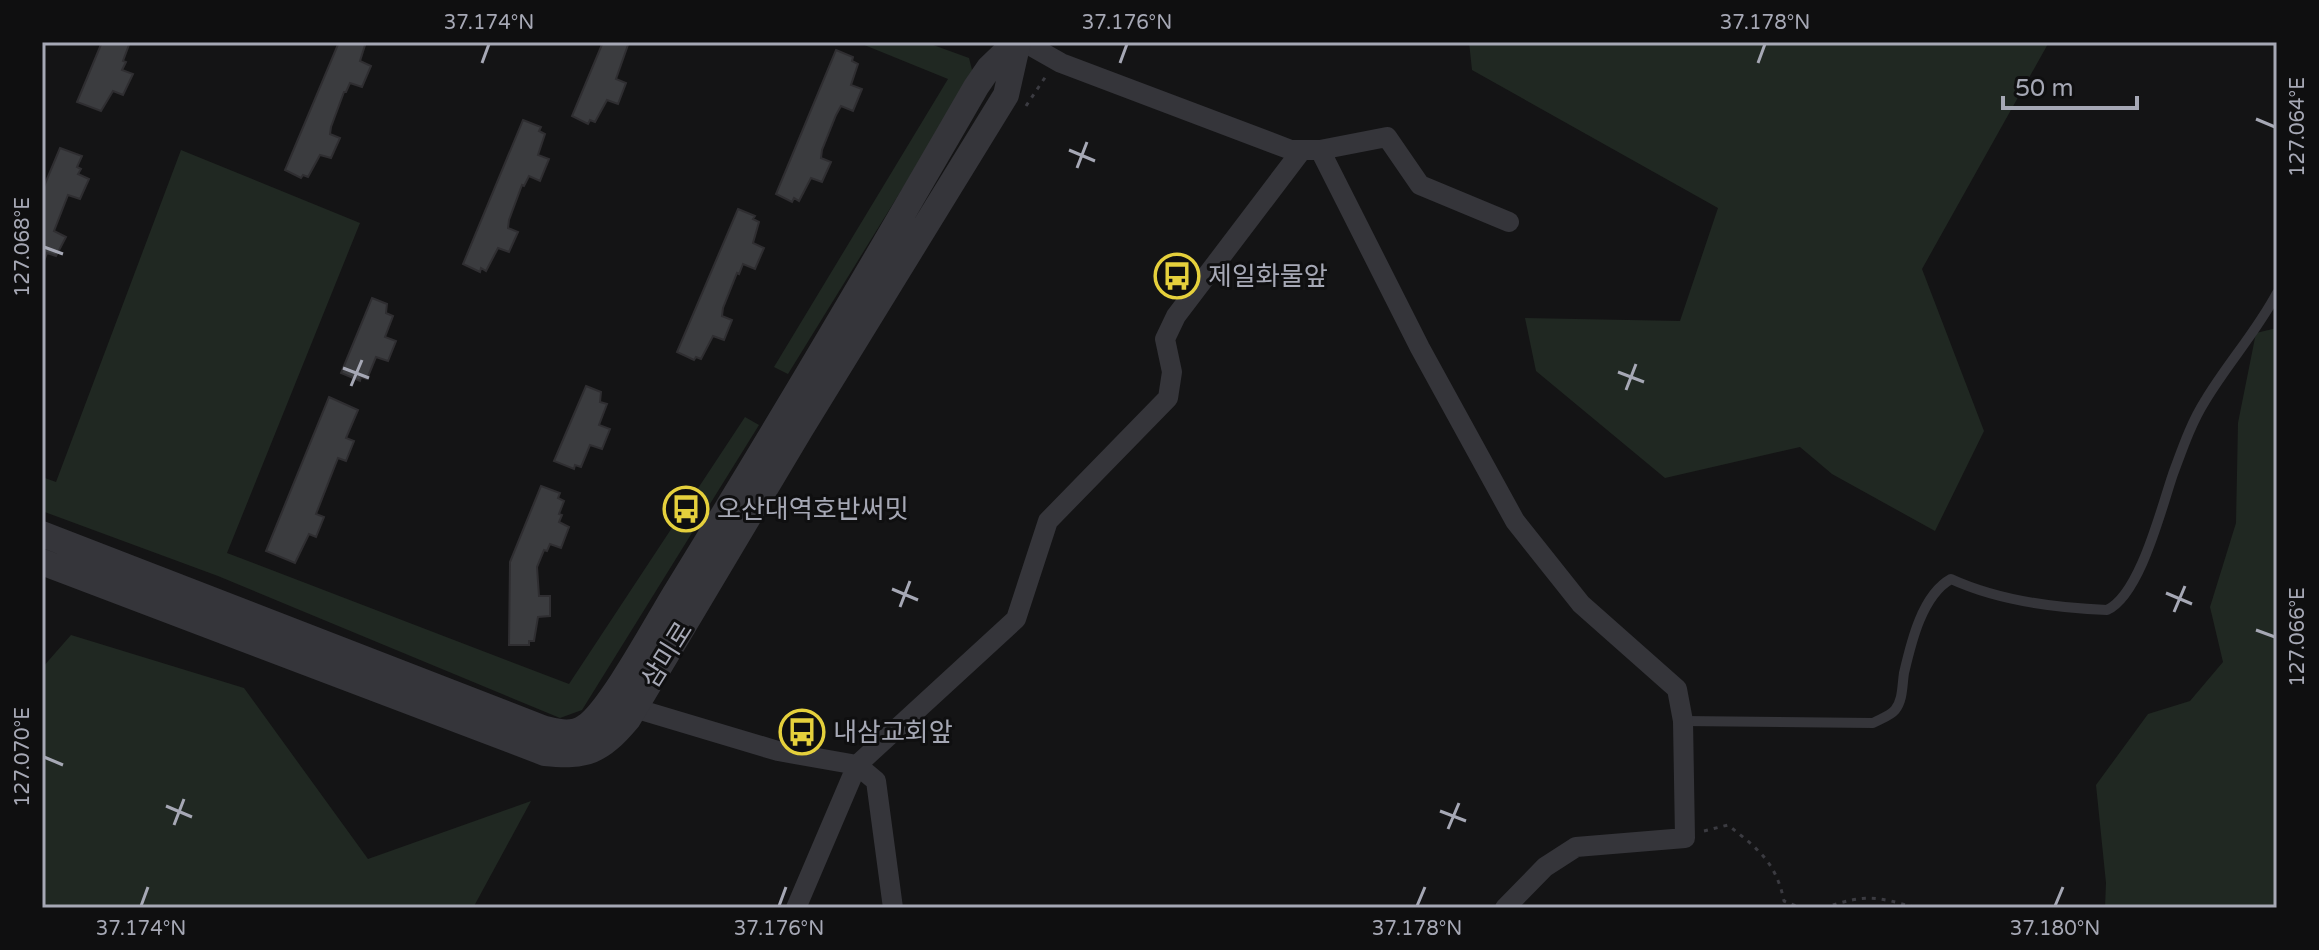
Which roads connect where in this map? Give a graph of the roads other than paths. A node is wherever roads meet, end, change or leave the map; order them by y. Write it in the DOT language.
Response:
graph roads {
  1 [pos="1019,42"];
  2 [pos="1311,150"];
  3 [pos="1509,222"];
  4 [pos="2277,293"];
  5 [pos="42,534"];
  6 [pos="42,562"];
  7 [pos="634,708"];
  8 [pos="1683,721"];
  9 [pos="857,765"];
  10 [pos="796,908"];
  11 [pos="893,908"];
  12 [pos="1505,908"];
  1 -- 2 [label="street"];
  1 -- 5 [label="street, 삼미로"];
  1 -- 7 [label="street, 삼미로"];
  2 -- 3 [label="street"];
  2 -- 8 [label="street"];
  2 -- 9 [label="street"];
  4 -- 8 [label="lane"];
  6 -- 7 [label="street, 삼미로"];
  7 -- 9 [label="street"];
  8 -- 12 [label="street"];
  9 -- 10 [label="street"];
  9 -- 11 [label="street"];
}
